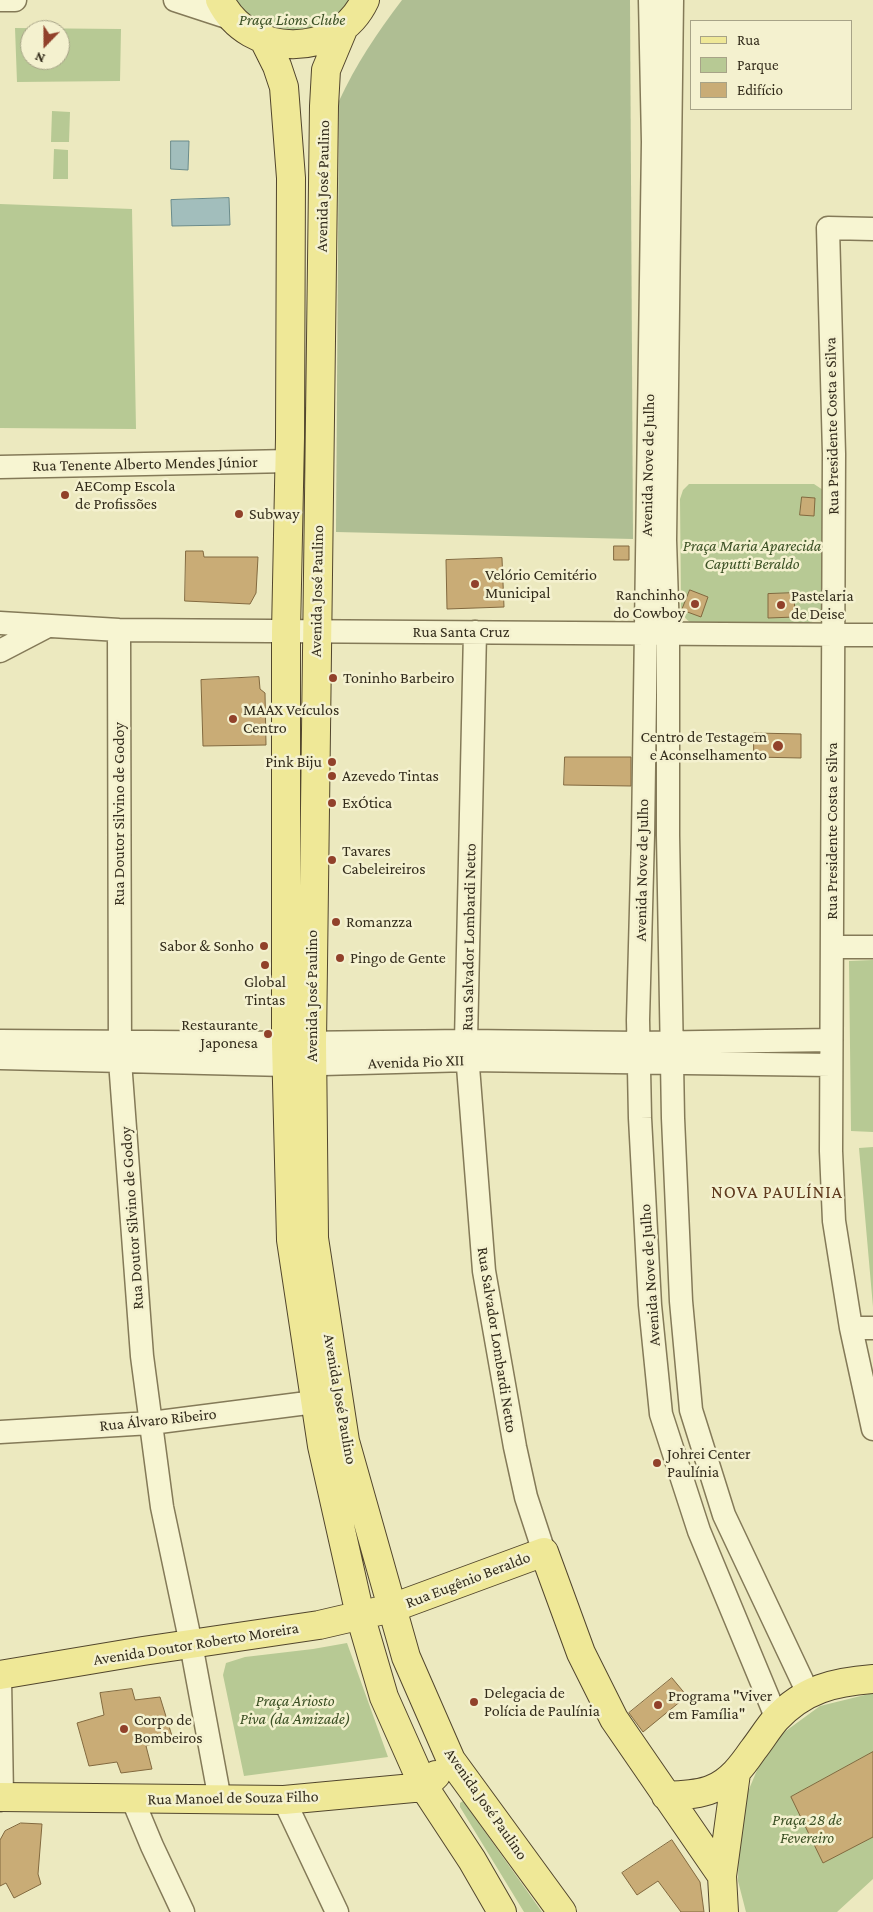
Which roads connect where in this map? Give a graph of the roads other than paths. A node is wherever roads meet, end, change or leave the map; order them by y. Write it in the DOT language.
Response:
graph roads {
  1 [pos="0,0"];
  2 [pos="15,0"];
  3 [pos="175,0"];
  4 [pos="650,0"];
  5 [pos="672,0"];
  6 [pos="361,8"];
  7 [pos="226,10"];
  8 [pos="264,40"];
  9 [pos="662,142"];
  10 [pos="873,229"];
  11 [pos="660,245"];
  12 [pos="290,461"];
  13 [pos="0,467"];
  14 [pos="0,622"];
  15 [pos="49,626"];
  16 [pos="119,630"];
  17 [pos="286,632"];
  18 [pos="316,632"];
  19 [pos="475,632"];
  20 [pos="646,634"];
  21 [pos="668,634"];
  22 [pos="834,635"];
  23 [pos="873,636"];
  24 [pos="0,651"];
  25 [pos="832,946"];
  26 [pos="873,947"];
  27 [pos="831,1040"];
  28 [pos="0,1041"];
  29 [pos="120,1051"];
  30 [pos="468,1051"];
  31 [pos="673,1052"];
  32 [pos="638,1053"];
  33 [pos="299,1054"];
  34 [pos="0,1058"];
  35 [pos="831,1065"];
  36 [pos="851,1328"];
  37 [pos="873,1328"];
  38 [pos="316,1402"];
  39 [pos="151,1423"];
  40 [pos="873,1429"];
  41 [pos="0,1432"];
  42 [pos="544,1552"];
  43 [pos="392,1608"];
  44 [pos="360,1615"];
  45 [pos="191,1644"];
  46 [pos="0,1674"];
  47 [pos="0,1679"];
  48 [pos="873,1679"];
  49 [pos="808,1693"];
  50 [pos="777,1718"];
  51 [pos="452,1760"];
  52 [pos="736,1773"];
  53 [pos="424,1787"];
  54 [pos="666,1796"];
  55 [pos="1,1798"];
  56 [pos="132,1798"];
  57 [pos="220,1800"];
  58 [pos="284,1800"];
  59 [pos="722,1876"];
  60 [pos="182,1912"];
  61 [pos="337,1912"];
  62 [pos="502,1912"];
  63 [pos="562,1912"];
  64 [pos="724,1912"];
  1 -- 2 [label="street"];
  3 -- 7 [label="street"];
  4 -- 9 [label="street, Avenida Nove de Julho"];
  5 -- 9 [label="street, Avenida Nove de Julho"];
  6 -- 8 [label="main road"];
  6 -- 18 [label="main road, Avenida José Paulino"];
  7 -- 8 [label="main road"];
  8 -- 12 [label="main road, Avenida José Paulino"];
  9 -- 11 [label="street, Avenida Nove de Julho"];
  10 -- 22 [label="street, Rua Presidente Costa e Silva"];
  11 -- 20 [label="street, Avenida Nove de Julho"];
  11 -- 21 [label="street, Avenida Nove de Julho"];
  12 -- 13 [label="street, Rua Tenente Alberto Mendes Júnior"];
  12 -- 17 [label="main road, Avenida José Paulino"];
  14 -- 15 [label="street, Rua Santa Cruz"];
  15 -- 16 [label="street, Rua Santa Cruz"];
  15 -- 24 [label="street"];
  16 -- 17 [label="street, Rua Santa Cruz"];
  16 -- 29 [label="street, Rua Doutor Silvino de Godoy"];
  17 -- 18 [label="street, Rua Santa Cruz"];
  17 -- 33 [label="main road, Avenida José Paulino"];
  18 -- 19 [label="street, Rua Santa Cruz"];
  18 -- 33 [label="main road, Avenida José Paulino"];
  19 -- 20 [label="street, Rua Santa Cruz"];
  19 -- 30 [label="street, Rua Salvador Lombardi Netto"];
  20 -- 21 [label="street, Rua Santa Cruz"];
  20 -- 32 [label="street, Avenida Nove de Julho"];
  21 -- 22 [label="street, Rua Santa Cruz"];
  21 -- 31 [label="street, Avenida Nove de Julho"];
  22 -- 23 [label="street, Rua Santa Cruz"];
  22 -- 25 [label="street, Rua Presidente Costa e Silva"];
  25 -- 26 [label="street"];
  25 -- 27 [label="street, Rua Presidente Costa e Silva"];
  27 -- 31 [label="street, Avenida Pio XII"];
  27 -- 35 [label="street, Rua Presidente Costa e Silva"];
  28 -- 29 [label="street, Avenida Pio XII"];
  29 -- 33 [label="street, Avenida Pio XII"];
  29 -- 34 [label="street, Avenida Pio XII"];
  29 -- 39 [label="street, Rua Doutor Silvino de Godoy"];
  30 -- 32 [label="street, Avenida Pio XII"];
  30 -- 33 [label="street, Avenida Pio XII"];
  30 -- 42 [label="street, Rua Salvador Lombardi Netto"];
  31 -- 32 [label="street, Avenida Pio XII"];
  31 -- 35 [label="street, Avenida Pio XII"];
  31 -- 49 [label="street, Avenida Nove de Julho"];
  32 -- 50 [label="street, Avenida Nove de Julho"];
  33 -- 38 [label="main road, Avenida José Paulino"];
  33 -- 43 [label="main road, Avenida José Paulino"];
  35 -- 36 [label="street, Rua Presidente Costa e Silva"];
  36 -- 37 [label="street"];
  36 -- 40 [label="street, Rua Presidente Costa e Silva"];
  38 -- 39 [label="street, Rua Álvaro Ribeiro"];
  38 -- 44 [label="main road, Avenida José Paulino"];
  39 -- 41 [label="street, Rua Álvaro Ribeiro"];
  39 -- 45 [label="street, Rua Doutor Silvino de Godoy"];
  42 -- 43 [label="main road, Rua Eugênio Beraldo"];
  42 -- 54 [label="main road, Rua Salvador Lombardi Netto"];
  43 -- 44 [label="main road, Avenida Doutor Roberto Moreira"];
  43 -- 51 [label="main road, Avenida José Paulino"];
  44 -- 45 [label="main road, Avenida Doutor Roberto Moreira"];
  44 -- 53 [label="main road, Avenida José Paulino"];
  45 -- 46 [label="main road, Avenida Doutor Roberto Moreira"];
  45 -- 57 [label="street, Rua Doutor Silvino de Godoy"];
  47 -- 55 [label="street"];
  48 -- 49 [label="main road"];
  49 -- 50 [label="main road"];
  50 -- 52 [label="main road"];
  51 -- 53 [label="main road"];
  51 -- 63 [label="main road, Avenida José Paulino"];
  52 -- 54 [label="main road"];
  52 -- 59 [label="main road"];
  53 -- 58 [label="main road, Rua Manoel de Souza Filho"];
  53 -- 62 [label="main road, Avenida José Paulino"];
  54 -- 59 [label="main road, Rua Salvador Lombardi Netto"];
  55 -- 56 [label="main road, Rua Manoel de Souza Filho"];
  56 -- 57 [label="main road, Rua Manoel de Souza Filho"];
  56 -- 60 [label="street"];
  57 -- 58 [label="main road, Rua Manoel de Souza Filho"];
  58 -- 61 [label="street"];
  59 -- 64 [label="main road"];
}
